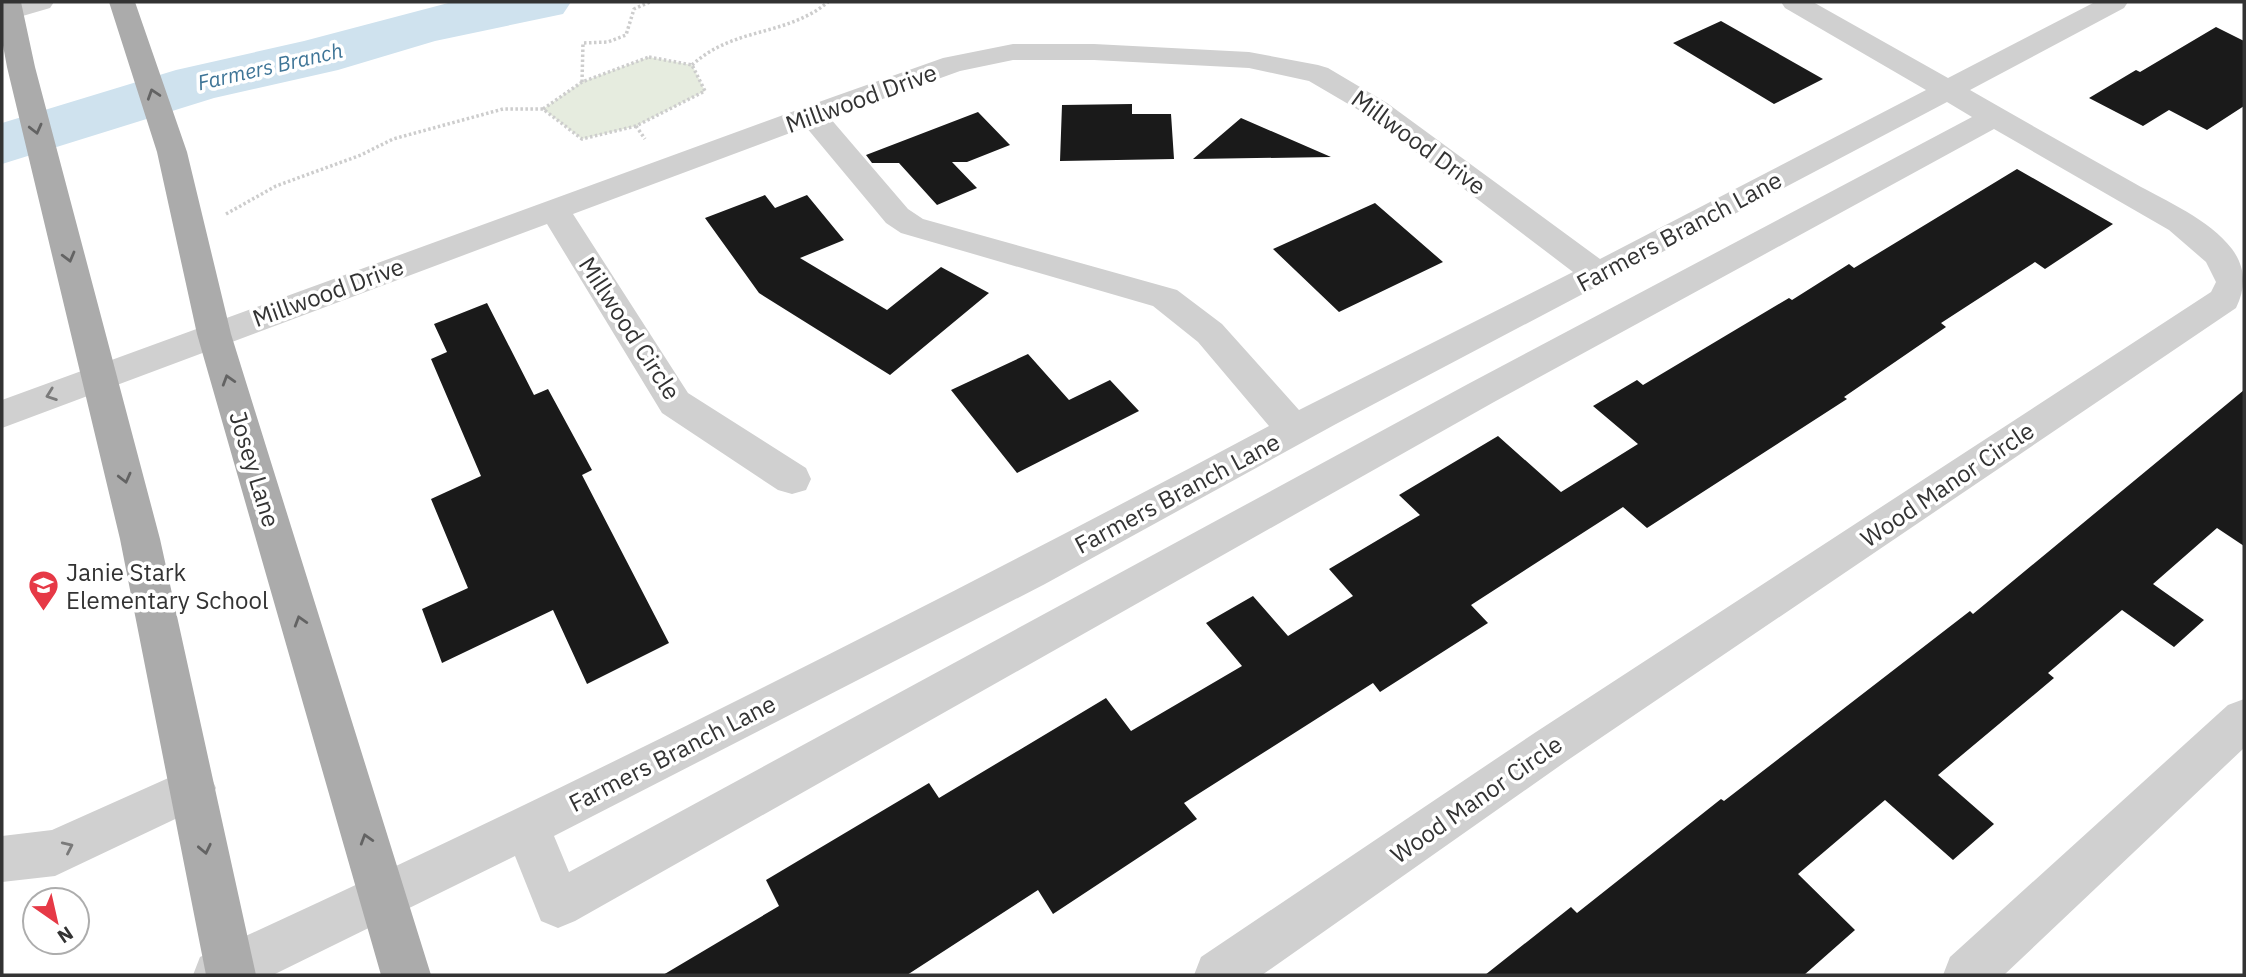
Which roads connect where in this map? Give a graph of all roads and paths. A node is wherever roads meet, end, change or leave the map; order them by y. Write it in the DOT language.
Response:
graph roads {
  1 [pos="41,2"];
  2 [pos="122,2"];
  3 [pos="650,2"];
  4 [pos="828,2"];
  5 [pos="1794,2"];
  6 [pos="2115,2"];
  7 [pos="6,9"];
  8 [pos="692,65"];
  9 [pos="582,82"];
  10 [pos="1948,89"];
  11 [pos="542,109"];
  12 [pos="812,115"];
  13 [pos="1996,116"];
  14 [pos="636,126"];
  15 [pos="666,168"];
  16 [pos="554,209"];
  17 [pos="191,231"];
  18 [pos="1598,274"];
  19 [pos="214,334"];
  20 [pos="100,377"];
  21 [pos="2,414"];
  22 [pos="1294,430"];
  23 [pos="792,479"];
  24 [pos="2244,719"];
  25 [pos="192,788"];
  26 [pos="527,826"];
  27 [pos="2,859"];
  28 [pos="384,898"];
  29 [pos="226,973"];
  30 [pos="406,975"];
  31 [pos="1219,975"];
  32 [pos="1968,975"];
  1 -- 7 [label="street"];
  17 -- 2 [label="main road, Josey Lane, one-way"];
  3 -- 9 [label="path"];
  4 -- 8 [label="path"];
  5 -- 10 [label="street, Wood Manor Circle"];
  6 -- 10 [label="street, Farmers Branch Lane"];
  7 -- 20 [label="main road, one-way"];
  8 -- 9 [label="path"];
  8 -- 14 [label="path"];
  9 -- 11 [label="path"];
  10 -- 13 [label="street, Wood Manor Circle"];
  10 -- 18 [label="street, Farmers Branch Lane"];
  11 -- 14 [label="path"];
  11 -- 17 [label="path"];
  12 -- 15 [label="street, Millwood Drive"];
  12 -- 18 [label="street, Millwood Drive"];
  12 -- 22 [label="street"];
  13 -- 26 [label="street"];
  13 -- 31 [label="street, Wood Manor Circle"];
  14 -- 15 [label="path"];
  15 -- 16 [label="street, Millwood Drive"];
  16 -- 19 [label="street, Millwood Drive"];
  16 -- 23 [label="street, Millwood Circle"];
  17 -- 19 [label="main road, Josey Lane"];
  18 -- 22 [label="street, Farmers Branch Lane"];
  19 -- 20 [label="street, Millwood Drive"];
  28 -- 19 [label="main road, Josey Lane, one-way"];
  20 -- 21 [label="street, Millwood Drive, one-way"];
  20 -- 25 [label="main road, one-way"];
  22 -- 26 [label="street, Farmers Branch Lane"];
  24 -- 32 [label="street"];
  27 -- 25 [label="street, one-way"];
  25 -- 29 [label="main road, one-way"];
  26 -- 28 [label="street, Farmers Branch Lane"];
  28 -- 29 [label="street, Farmers Branch Lane"];
  28 -- 30 [label="main road, Josey Lane"];
}
